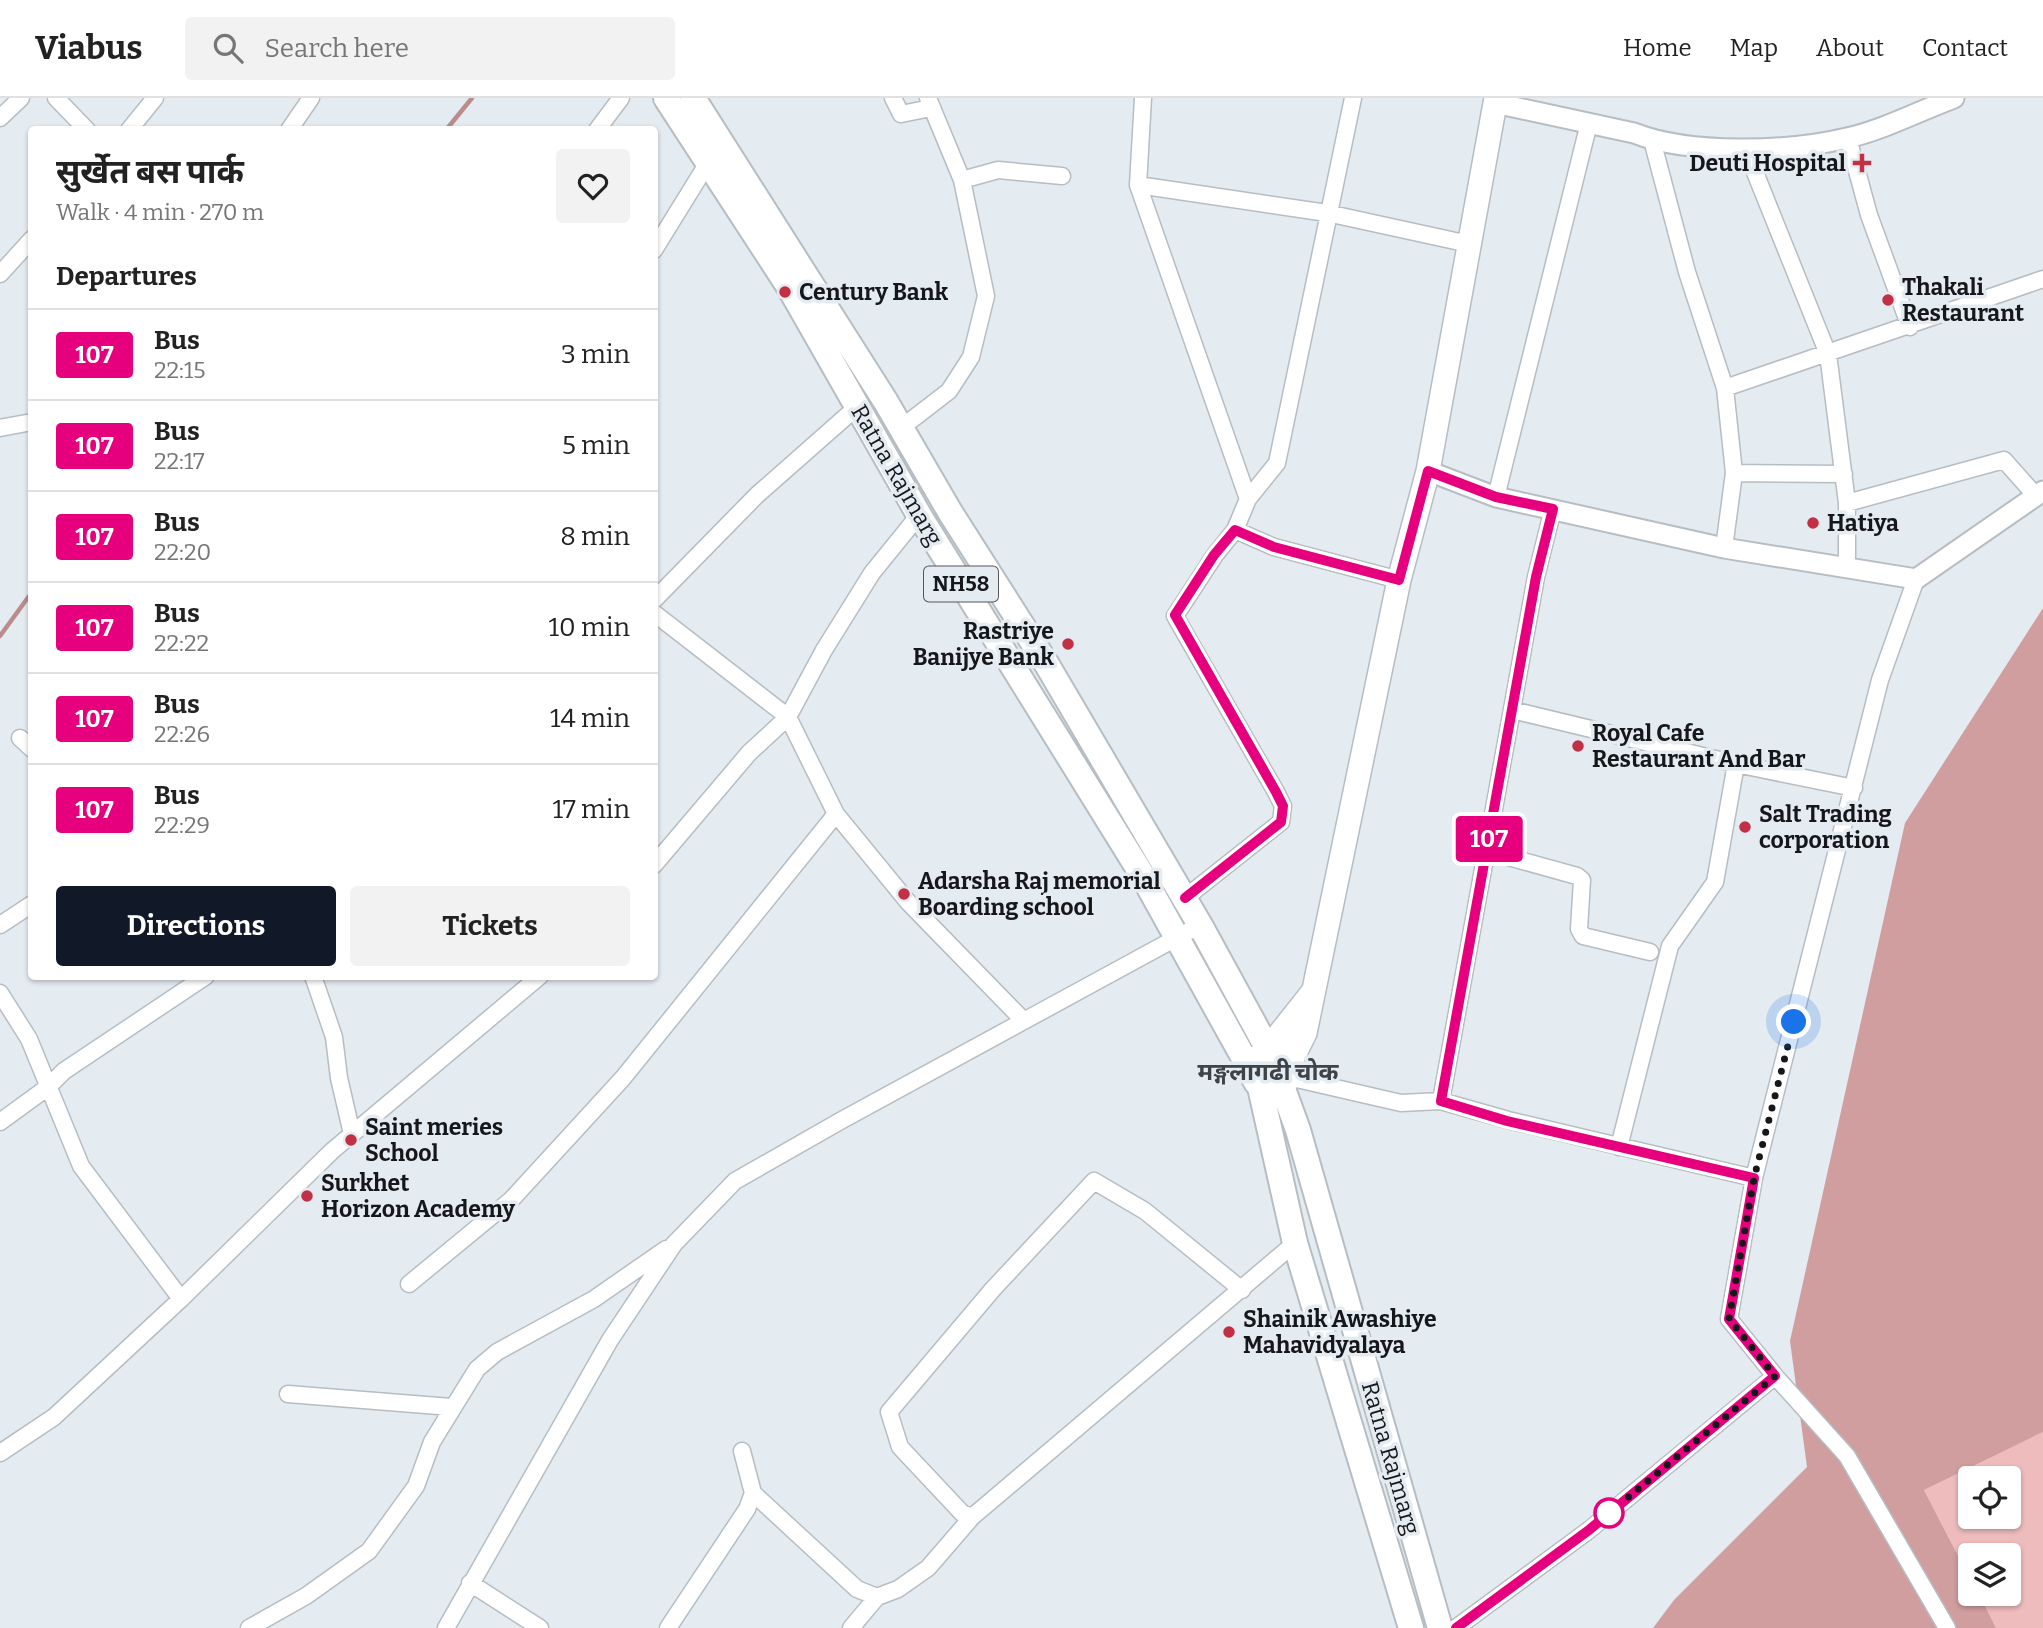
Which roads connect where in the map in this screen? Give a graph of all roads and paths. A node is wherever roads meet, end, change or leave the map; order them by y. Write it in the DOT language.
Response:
graph roads {
  1 [pos="21,98"];
  2 [pos="56,98"];
  3 [pos="155,98"];
  4 [pos="311,98"];
  5 [pos="621,98"];
  6 [pos="666,98"];
  7 [pos="693,98"];
  8 [pos="893,98"];
  9 [pos="1143,98"];
  10 [pos="1353,98"];
  11 [pos="1954,98"];
  12 [pos="1495,101"];
  13 [pos="929,103"];
  14 [pos="0,118"];
  15 [pos="1589,122"];
  16 [pos="83,126"];
  17 [pos="132,126"];
  18 [pos="292,126"];
  19 [pos="600,126"];
  20 [pos="1847,138"];
  21 [pos="1652,140"];
  22 [pos="1746,150"];
  23 [pos="709,161"];
  24 [pos="1062,176"];
  25 [pos="962,180"];
  26 [pos="1138,185"];
  27 [pos="1327,213"];
  28 [pos="28,243"];
  29 [pos="658,244"];
  30 [pos="1469,244"];
  31 [pos="0,274"];
  32 [pos="2043,279"];
  33 [pos="1910,327"];
  34 [pos="1828,354"];
  35 [pos="1725,388"];
  36 [pos="858,406"];
  37 [pos="28,423"];
  38 [pos="0,428"];
  39 [pos="901,428"];
  40 [pos="1428,471"];
  41 [pos="1734,473"];
  42 [pos="1844,474"];
  43 [pos="2040,494"];
  44 [pos="1496,497"];
  45 [pos="1248,499"];
  46 [pos="1847,503"];
  47 [pos="1553,509"];
  48 [pos="919,515"];
  49 [pos="1235,530"];
  50 [pos="1724,548"];
  51 [pos="1843,568"];
  52 [pos="1916,579"];
  53 [pos="1399,580"];
  54 [pos="658,596"];
  55 [pos="658,616"];
  56 [pos="1512,710"];
  57 [pos="788,717"];
  58 [pos="1737,764"];
  59 [pos="1854,788"];
  60 [pos="836,814"];
  61 [pos="1487,851"];
  62 [pos="658,860"];
  63 [pos="1185,898"];
  64 [pos="28,907"];
  65 [pos="0,925"];
  66 [pos="1200,925"];
  67 [pos="1176,939"];
  68 [pos="1650,952"];
  69 [pos="200,980"];
  70 [pos="314,980"];
  71 [pos="535,980"];
  72 [pos="0,993"];
  73 [pos="1024,1021"];
  74 [pos="1273,1071"];
  75 [pos="48,1087"];
  76 [pos="1441,1101"];
  77 [pos="0,1122"];
  78 [pos="352,1134"];
  79 [pos="1619,1147"];
  80 [pos="1754,1178"];
  81 [pos="1295,1243"];
  82 [pos="674,1244"];
  83 [pos="409,1284"];
  84 [pos="1242,1290"];
  85 [pos="181,1299"];
  86 [pos="1775,1376"];
  87 [pos="288,1394"];
  88 [pos="451,1407"];
  89 [pos="742,1451"];
  90 [pos="0,1453"];
  91 [pos="753,1493"];
  92 [pos="972,1517"];
  93 [pos="470,1583"];
  94 [pos="877,1597"];
  95 [pos="249,1628"];
  96 [pos="446,1628"];
  97 [pos="540,1628"];
  98 [pos="668,1628"];
  99 [pos="850,1628"];
  100 [pos="1411,1628"];
  101 [pos="1440,1628"];
  102 [pos="1456,1628"];
  103 [pos="1947,1628"];
  1 -- 14 [label="street"];
  2 -- 16 [label="street"];
  3 -- 17 [label="street"];
  4 -- 18 [label="street"];
  5 -- 19 [label="street"];
  6 -- 23 [label="main road, Ratna Rajmarg / NH58"];
  7 -- 39 [label="main road, Ratna Rajmarg / NH58"];
  8 -- 13 [label="street"];
  9 -- 26 [label="street"];
  10 -- 27 [label="street"];
  11 -- 20 [label="street"];
  12 -- 15 [label="street"];
  12 -- 30 [label="main road"];
  13 -- 25 [label="street"];
  15 -- 21 [label="street"];
  15 -- 44 [label="street"];
  20 -- 22 [label="street"];
  20 -- 33 [label="street"];
  21 -- 22 [label="street"];
  21 -- 35 [label="street"];
  22 -- 34 [label="street"];
  23 -- 29 [label="street"];
  23 -- 36 [label="main road, Ratna Rajmarg / NH58"];
  24 -- 25 [label="street"];
  25 -- 39 [label="street"];
  26 -- 27 [label="street"];
  26 -- 45 [label="street"];
  27 -- 30 [label="street"];
  27 -- 45 [label="street"];
  28 -- 31 [label="street"];
  30 -- 40 [label="main road"];
  32 -- 33 [label="street"];
  33 -- 34 [label="street"];
  34 -- 35 [label="street"];
  34 -- 42 [label="street"];
  35 -- 41 [label="street"];
  36 -- 48 [label="main road, Ratna Rajmarg / NH58"];
  36 -- 54 [label="street"];
  37 -- 38 [label="street"];
  39 -- 63 [label="main road, Ratna Rajmarg / NH58"];
  40 -- 44 [label="street"];
  40 -- 53 [label="main road"];
  41 -- 42 [label="street"];
  41 -- 50 [label="street"];
  42 -- 46 [label="street"];
  43 -- 46 [label="street"];
  43 -- 52 [label="street"];
  44 -- 47 [label="street"];
  45 -- 49 [label="street"];
  46 -- 51 [label="street"];
  47 -- 50 [label="street"];
  47 -- 56 [label="street"];
  48 -- 57 [label="street"];
  48 -- 67 [label="main road, Ratna Rajmarg / NH58"];
  49 -- 53 [label="street"];
  49 -- 63 [label="street"];
  50 -- 51 [label="street"];
  51 -- 52 [label="street"];
  52 -- 59 [label="street"];
  53 -- 74 [label="main road"];
  55 -- 57 [label="street"];
  56 -- 58 [label="street"];
  56 -- 61 [label="street"];
  57 -- 60 [label="street"];
  57 -- 62 [label="street"];
  58 -- 59 [label="street"];
  58 -- 79 [label="street"];
  59 -- 80 [label="street"];
  60 -- 73 [label="street"];
  60 -- 83 [label="street"];
  61 -- 68 [label="street"];
  61 -- 76 [label="street"];
  63 -- 66 [label="main road, Ratna Rajmarg / NH58"];
  64 -- 65 [label="street"];
  66 -- 67 [label="street"];
  66 -- 74 [label="main road, Ratna Rajmarg / NH58"];
  67 -- 73 [label="street"];
  67 -- 74 [label="main road, Ratna Rajmarg / NH58"];
  69 -- 75 [label="street"];
  70 -- 78 [label="street"];
  71 -- 78 [label="street"];
  72 -- 75 [label="street"];
  73 -- 82 [label="street"];
  74 -- 76 [label="street"];
  74 -- 81 [label="main road, Ratna Rajmarg / NH58"];
  74 -- 101 [label="main road, Ratna Rajmarg / NH58"];
  75 -- 77 [label="street"];
  75 -- 85 [label="street"];
  76 -- 79 [label="street"];
  78 -- 85 [label="street"];
  79 -- 80 [label="street"];
  80 -- 86 [label="street"];
  81 -- 84 [label="street"];
  81 -- 100 [label="main road, Ratna Rajmarg / NH58"];
  82 -- 88 [label="street"];
  82 -- 93 [label="street"];
  84 -- 92 [label="street"];
  84 -- 92 [label="street"];
  85 -- 90 [label="street"];
  86 -- 102 [label="street"];
  86 -- 103 [label="street"];
  87 -- 88 [label="street"];
  88 -- 95 [label="street"];
  89 -- 91 [label="street"];
  91 -- 94 [label="street"];
  91 -- 98 [label="street"];
  92 -- 94 [label="street"];
  93 -- 96 [label="street"];
  93 -- 97 [label="street"];
  94 -- 99 [label="street"];
}
